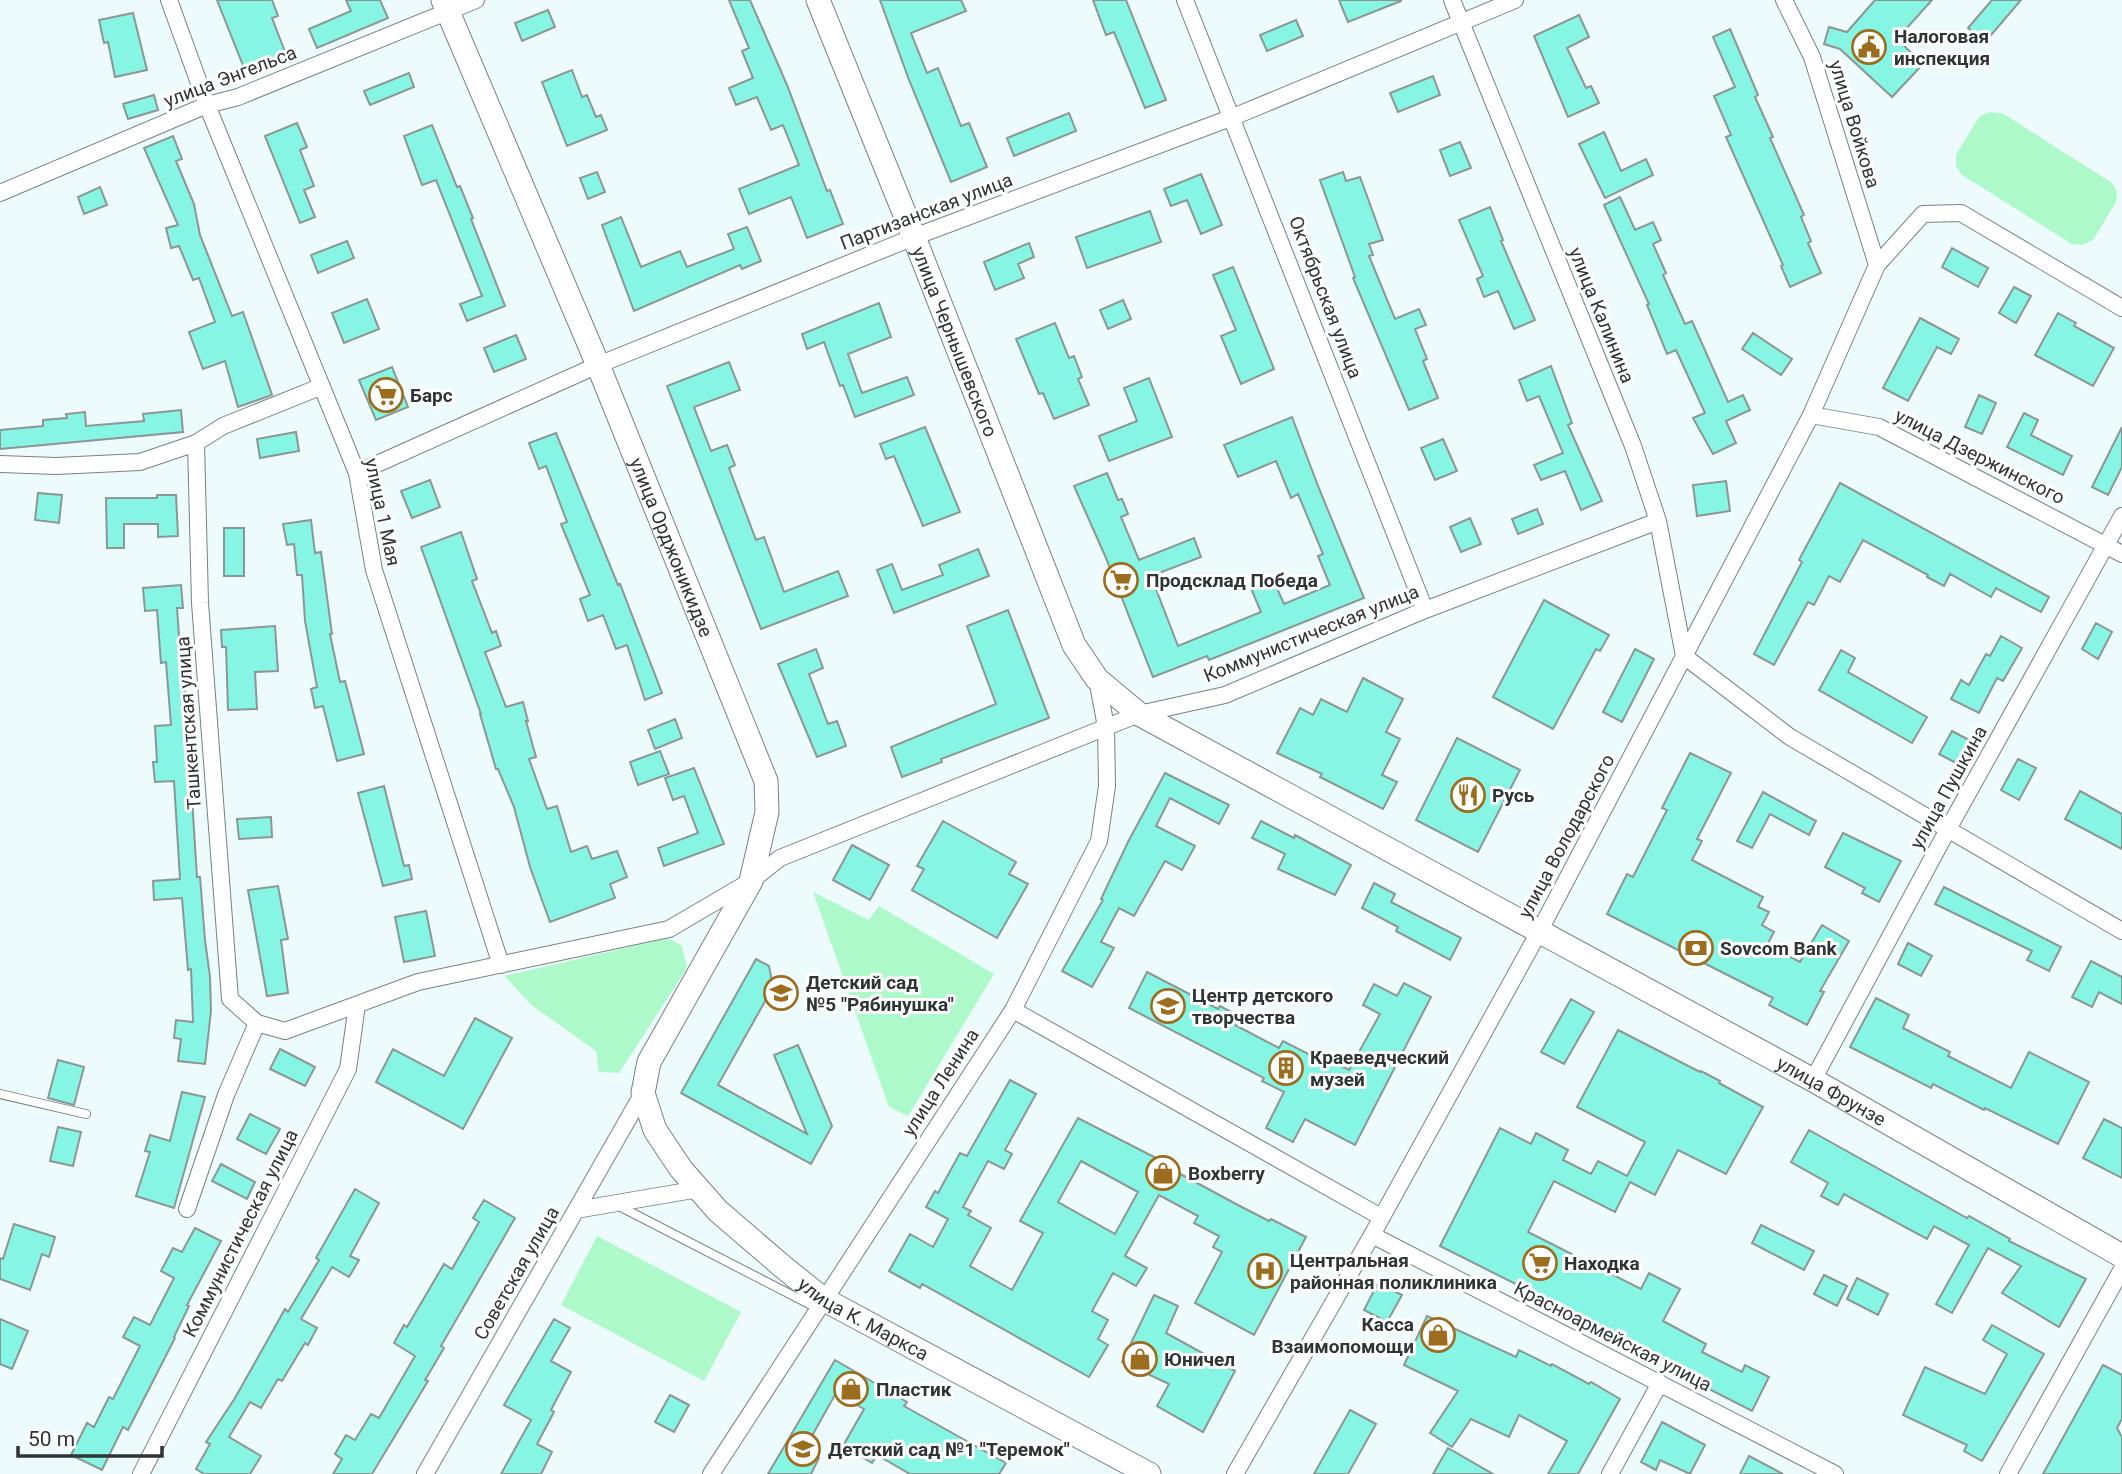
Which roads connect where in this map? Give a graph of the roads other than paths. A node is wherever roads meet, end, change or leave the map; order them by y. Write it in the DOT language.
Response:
graph roads {
  1 [pos="169,0"];
  2 [pos="476,0"];
  3 [pos="818,0"];
  4 [pos="1185,0"];
  5 [pos="1452,0"];
  6 [pos="1515,0"];
  7 [pos="1784,0"];
  8 [pos="445,6"];
  9 [pos="1461,22"];
  10 [pos="207,105"];
  11 [pos="1233,117"];
  12 [pos="0,193"];
  13 [pos="914,237"];
  14 [pos="1877,265"];
  15 [pos="2122,307"];
  16 [pos="598,365"];
  17 [pos="320,387"];
  18 [pos="1811,415"];
  19 [pos="196,443"];
  20 [pos="0,464"];
  21 [pos="357,473"];
  22 [pos="2122,516"];
  23 [pos="1658,522"];
  24 [pos="2106,545"];
  25 [pos="2122,554"];
  26 [pos="1425,610"];
  27 [pos="1684,656"];
  28 [pos="1097,679"];
  29 [pos="1139,714"];
  30 [pos="1107,727"];
  31 [pos="1947,831"];
  32 [pos="751,881"];
  33 [pos="2122,931"];
  34 [pos="1539,932"];
  35 [pos="501,965"];
  36 [pos="357,1005"];
  37 [pos="1013,1010"];
  38 [pos="257,1023"];
  39 [pos="1813,1080"];
  40 [pos="643,1093"];
  41 [pos="0,1094"];
  42 [pos="86,1114"];
  43 [pos="699,1189"];
  44 [pos="614,1203"];
  45 [pos="187,1209"];
  46 [pos="576,1210"];
  47 [pos="1381,1217"];
  48 [pos="1372,1235"];
  49 [pos="2122,1255"];
  50 [pos="2122,1269"];
  51 [pos="820,1303"];
  52 [pos="1660,1383"];
  53 [pos="141,1474"];
  54 [pos="425,1474"];
  55 [pos="711,1474"];
  56 [pos="1149,1474"];
  57 [pos="1235,1474"];
  58 [pos="1610,1474"];
  59 [pos="1835,1474"];
  60 [pos="2008,1474"];
  1 -- 10 [label="street, улица 1 Мая"];
  2 -- 8 [label="street, улица Энгельса"];
  3 -- 13 [label="street, улица Чернышевского"];
  4 -- 11 [label="street, Октябрьская улица"];
  5 -- 9 [label="street, улица Калинина"];
  6 -- 9 [label="street, Партизанская улица"];
  7 -- 14 [label="street, улица Войкова"];
  8 -- 10 [label="street, улица Энгельса"];
  8 -- 16 [label="street, улица Орджоникидзе"];
  9 -- 11 [label="street, Партизанская улица"];
  9 -- 23 [label="street, улица Калинина"];
  10 -- 12 [label="street, улица Энгельса"];
  10 -- 17 [label="street, улица 1 Мая"];
  11 -- 13 [label="street, Партизанская улица"];
  11 -- 26 [label="street, Октябрьская улица"];
  13 -- 16 [label="street, Партизанская улица"];
  13 -- 28 [label="street, улица Чернышевского"];
  14 -- 15 [label="street, улица Володарского"];
  14 -- 18 [label="street, улица Володарского"];
  16 -- 21 [label="street, Партизанская улица"];
  16 -- 32 [label="street, улица Орджоникидзе"];
  17 -- 19 [label="street"];
  17 -- 21 [label="street, улица 1 Мая"];
  18 -- 24 [label="street, улица Дзержинского"];
  18 -- 27 [label="street, улица Володарского"];
  19 -- 20 [label="street"];
  19 -- 38 [label="street, Ташкентская улица"];
  21 -- 35 [label="street, улица 1 Мая"];
  22 -- 24 [label="street, улица Пушкина"];
  23 -- 26 [label="street, Коммунистическая улица"];
  23 -- 27 [label="street, улица Калинина"];
  24 -- 25 [label="street, улица Дзержинского"];
  24 -- 31 [label="street, улица Пушкина"];
  26 -- 29 [label="street, Коммунистическая улица"];
  27 -- 31 [label="street"];
  27 -- 34 [label="street, улица Володарского"];
  28 -- 29 [label="street, улица Чернышевского"];
  28 -- 30 [label="street, улица Ленина"];
  29 -- 30 [label="street, Коммунистическая улица"];
  29 -- 34 [label="street, улица Фрунзе"];
  30 -- 32 [label="street, Коммунистическая улица"];
  30 -- 37 [label="street, улица Ленина"];
  31 -- 33 [label="street"];
  31 -- 39 [label="street, улица Пушкина"];
  32 -- 35 [label="street, Коммунистическая улица"];
  32 -- 40 [label="street, улица Орджоникидзе"];
  34 -- 39 [label="street, улица Фрунзе"];
  34 -- 47 [label="street, улица Володарского"];
  35 -- 36 [label="street, Коммунистическая улица"];
  36 -- 38 [label="street, Коммунистическая улица"];
  36 -- 53 [label="street, Коммунистическая улица"];
  37 -- 47 [label="street"];
  37 -- 51 [label="street, улица Ленина"];
  38 -- 45 [label="street"];
  39 -- 49 [label="street, улица Фрунзе"];
  40 -- 43 [label="street, улица К. Маркса"];
  40 -- 46 [label="street, Советская улица"];
  41 -- 42 [label="lane"];
  43 -- 44 [label="street"];
  43 -- 51 [label="street, улица К. Маркса"];
  44 -- 46 [label="street"];
  44 -- 51 [label="lane"];
  46 -- 54 [label="street, Советская улица"];
  47 -- 48 [label="street, улица Володарского"];
  48 -- 52 [label="street, Красноармейская улица"];
  48 -- 57 [label="street, улица Володарского"];
  50 -- 60 [label="street"];
  51 -- 55 [label="street, улица Ленина"];
  51 -- 56 [label="street, улица К. Маркса"];
  52 -- 58 [label="street"];
  52 -- 59 [label="street, Красноармейская улица"];
}
